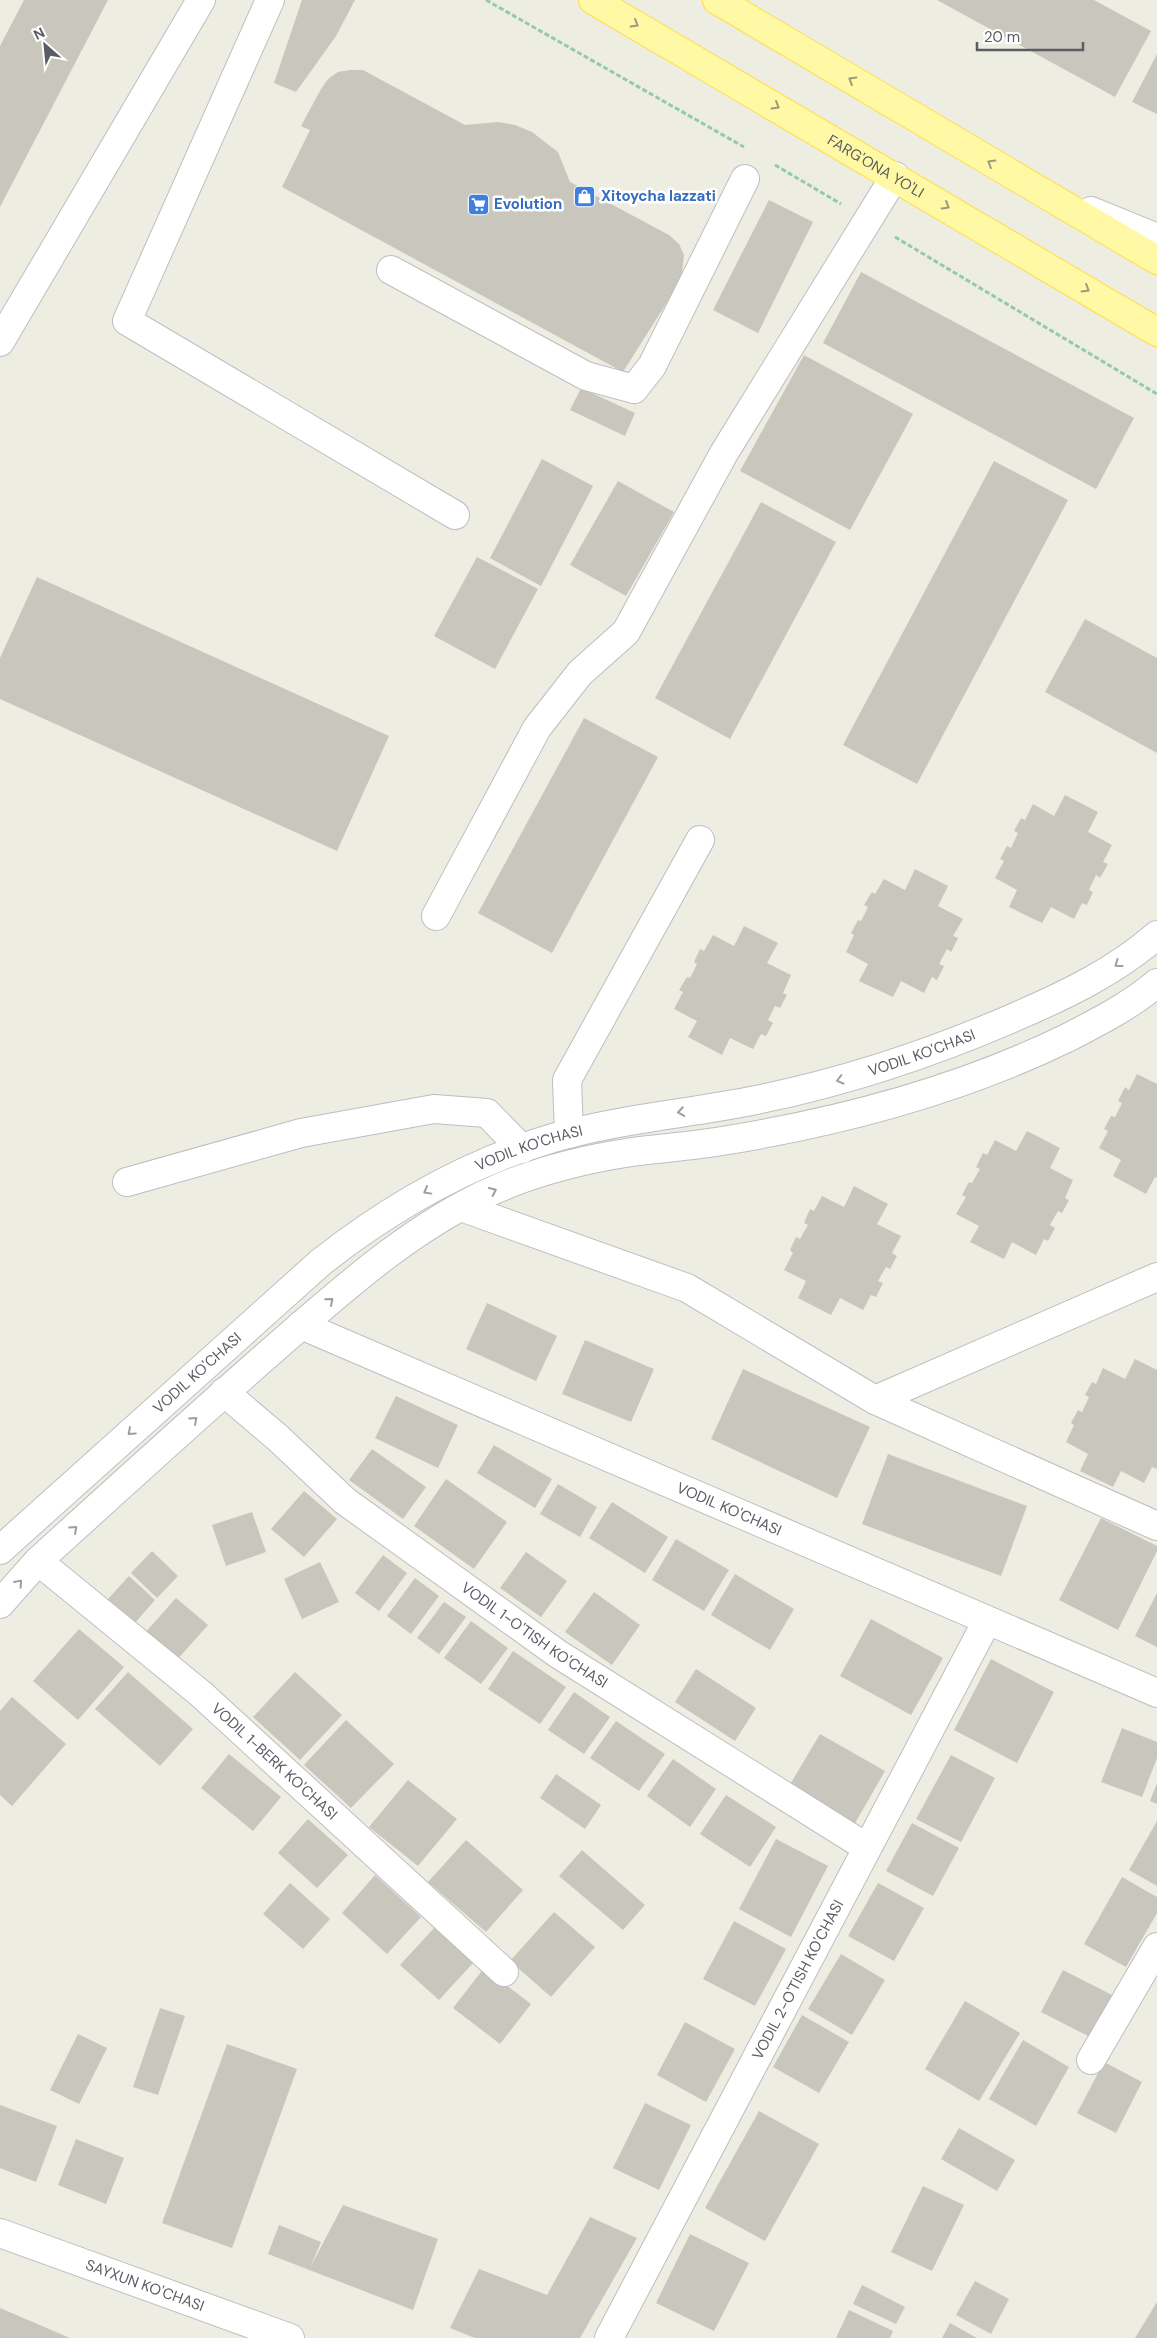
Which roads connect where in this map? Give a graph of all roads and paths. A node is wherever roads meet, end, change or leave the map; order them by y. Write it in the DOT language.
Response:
graph roads {
  1 [pos="201,0"];
  2 [pos="270,0"];
  3 [pos="486,0"];
  4 [pos="593,0"];
  5 [pos="717,0"];
  6 [pos="750,150"];
  7 [pos="766,160"];
  8 [pos="895,176"];
  9 [pos="745,179"];
  10 [pos="1033,188"];
  11 [pos="843,205"];
  12 [pos="893,236"];
  13 [pos="1157,238"];
  14 [pos="1157,260"];
  15 [pos="391,270"];
  16 [pos="1157,332"];
  17 [pos="0,342"];
  18 [pos="1157,394"];
  19 [pos="455,515"];
  20 [pos="700,840"];
  21 [pos="436,916"];
  22 [pos="1157,935"];
  23 [pos="1157,982"];
  24 [pos="569,1134"];
  25 [pos="522,1149"];
  26 [pos="128,1182"];
  27 [pos="460,1207"];
  28 [pos="1157,1277"];
  29 [pos="302,1325"];
  30 [pos="224,1392"];
  31 [pos="875,1400"];
  32 [pos="1157,1526"];
  33 [pos="0,1550"];
  34 [pos="38,1561"];
  35 [pos="0,1604"];
  36 [pos="987,1621"];
  37 [pos="1157,1693"];
  38 [pos="866,1847"];
  39 [pos="1157,1947"];
  40 [pos="504,1972"];
  41 [pos="1091,2060"];
  42 [pos="0,2233"];
  43 [pos="250,2331"];
  44 [pos="290,2338"];
  45 [pos="610,2338"];
  1 -- 17 [label="street"];
  2 -- 19 [label="street"];
  3 -- 6 [label="path"];
  4 -- 8 [label="main road, FARG'ONA YO'LI, one-way"];
  10 -- 5 [label="main road, one-way"];
  7 -- 11 [label="path"];
  8 -- 16 [label="main road, FARG'ONA YO'LI, one-way"];
  8 -- 21 [label="street"];
  9 -- 15 [label="street"];
  10 -- 13 [label="street"];
  10 -- 14 [label="main road"];
  12 -- 18 [label="path"];
  20 -- 24 [label="street"];
  22 -- 24 [label="street, VODIL KO'CHASI, one-way"];
  27 -- 23 [label="street, VODIL KO'CHASI, one-way"];
  24 -- 25 [label="street, VODIL KO'CHASI"];
  25 -- 26 [label="street"];
  25 -- 33 [label="street, VODIL KO'CHASI, one-way"];
  29 -- 27 [label="street, VODIL KO'CHASI, one-way"];
  27 -- 31 [label="street"];
  28 -- 31 [label="street"];
  29 -- 30 [label="street, VODIL KO'CHASI"];
  29 -- 36 [label="street, VODIL KO'CHASI"];
  34 -- 30 [label="street, VODIL KO'CHASI, one-way"];
  30 -- 38 [label="street, VODIL 1-O'TISH KO'CHASI"];
  31 -- 32 [label="street"];
  35 -- 34 [label="street, VODIL KO'CHASI, one-way"];
  34 -- 40 [label="street, VODIL 1-BERK KO'CHASI"];
  36 -- 37 [label="street, VODIL KO'CHASI"];
  36 -- 38 [label="street, VODIL 2-O'TISH KO'CHASI"];
  38 -- 45 [label="street, VODIL 2-O'TISH KO'CHASI"];
  39 -- 41 [label="street"];
  42 -- 43 [label="street, SAYXUN KO'CHASI"];
  43 -- 44 [label="street, SAYXUN KO'CHASI"];
}
